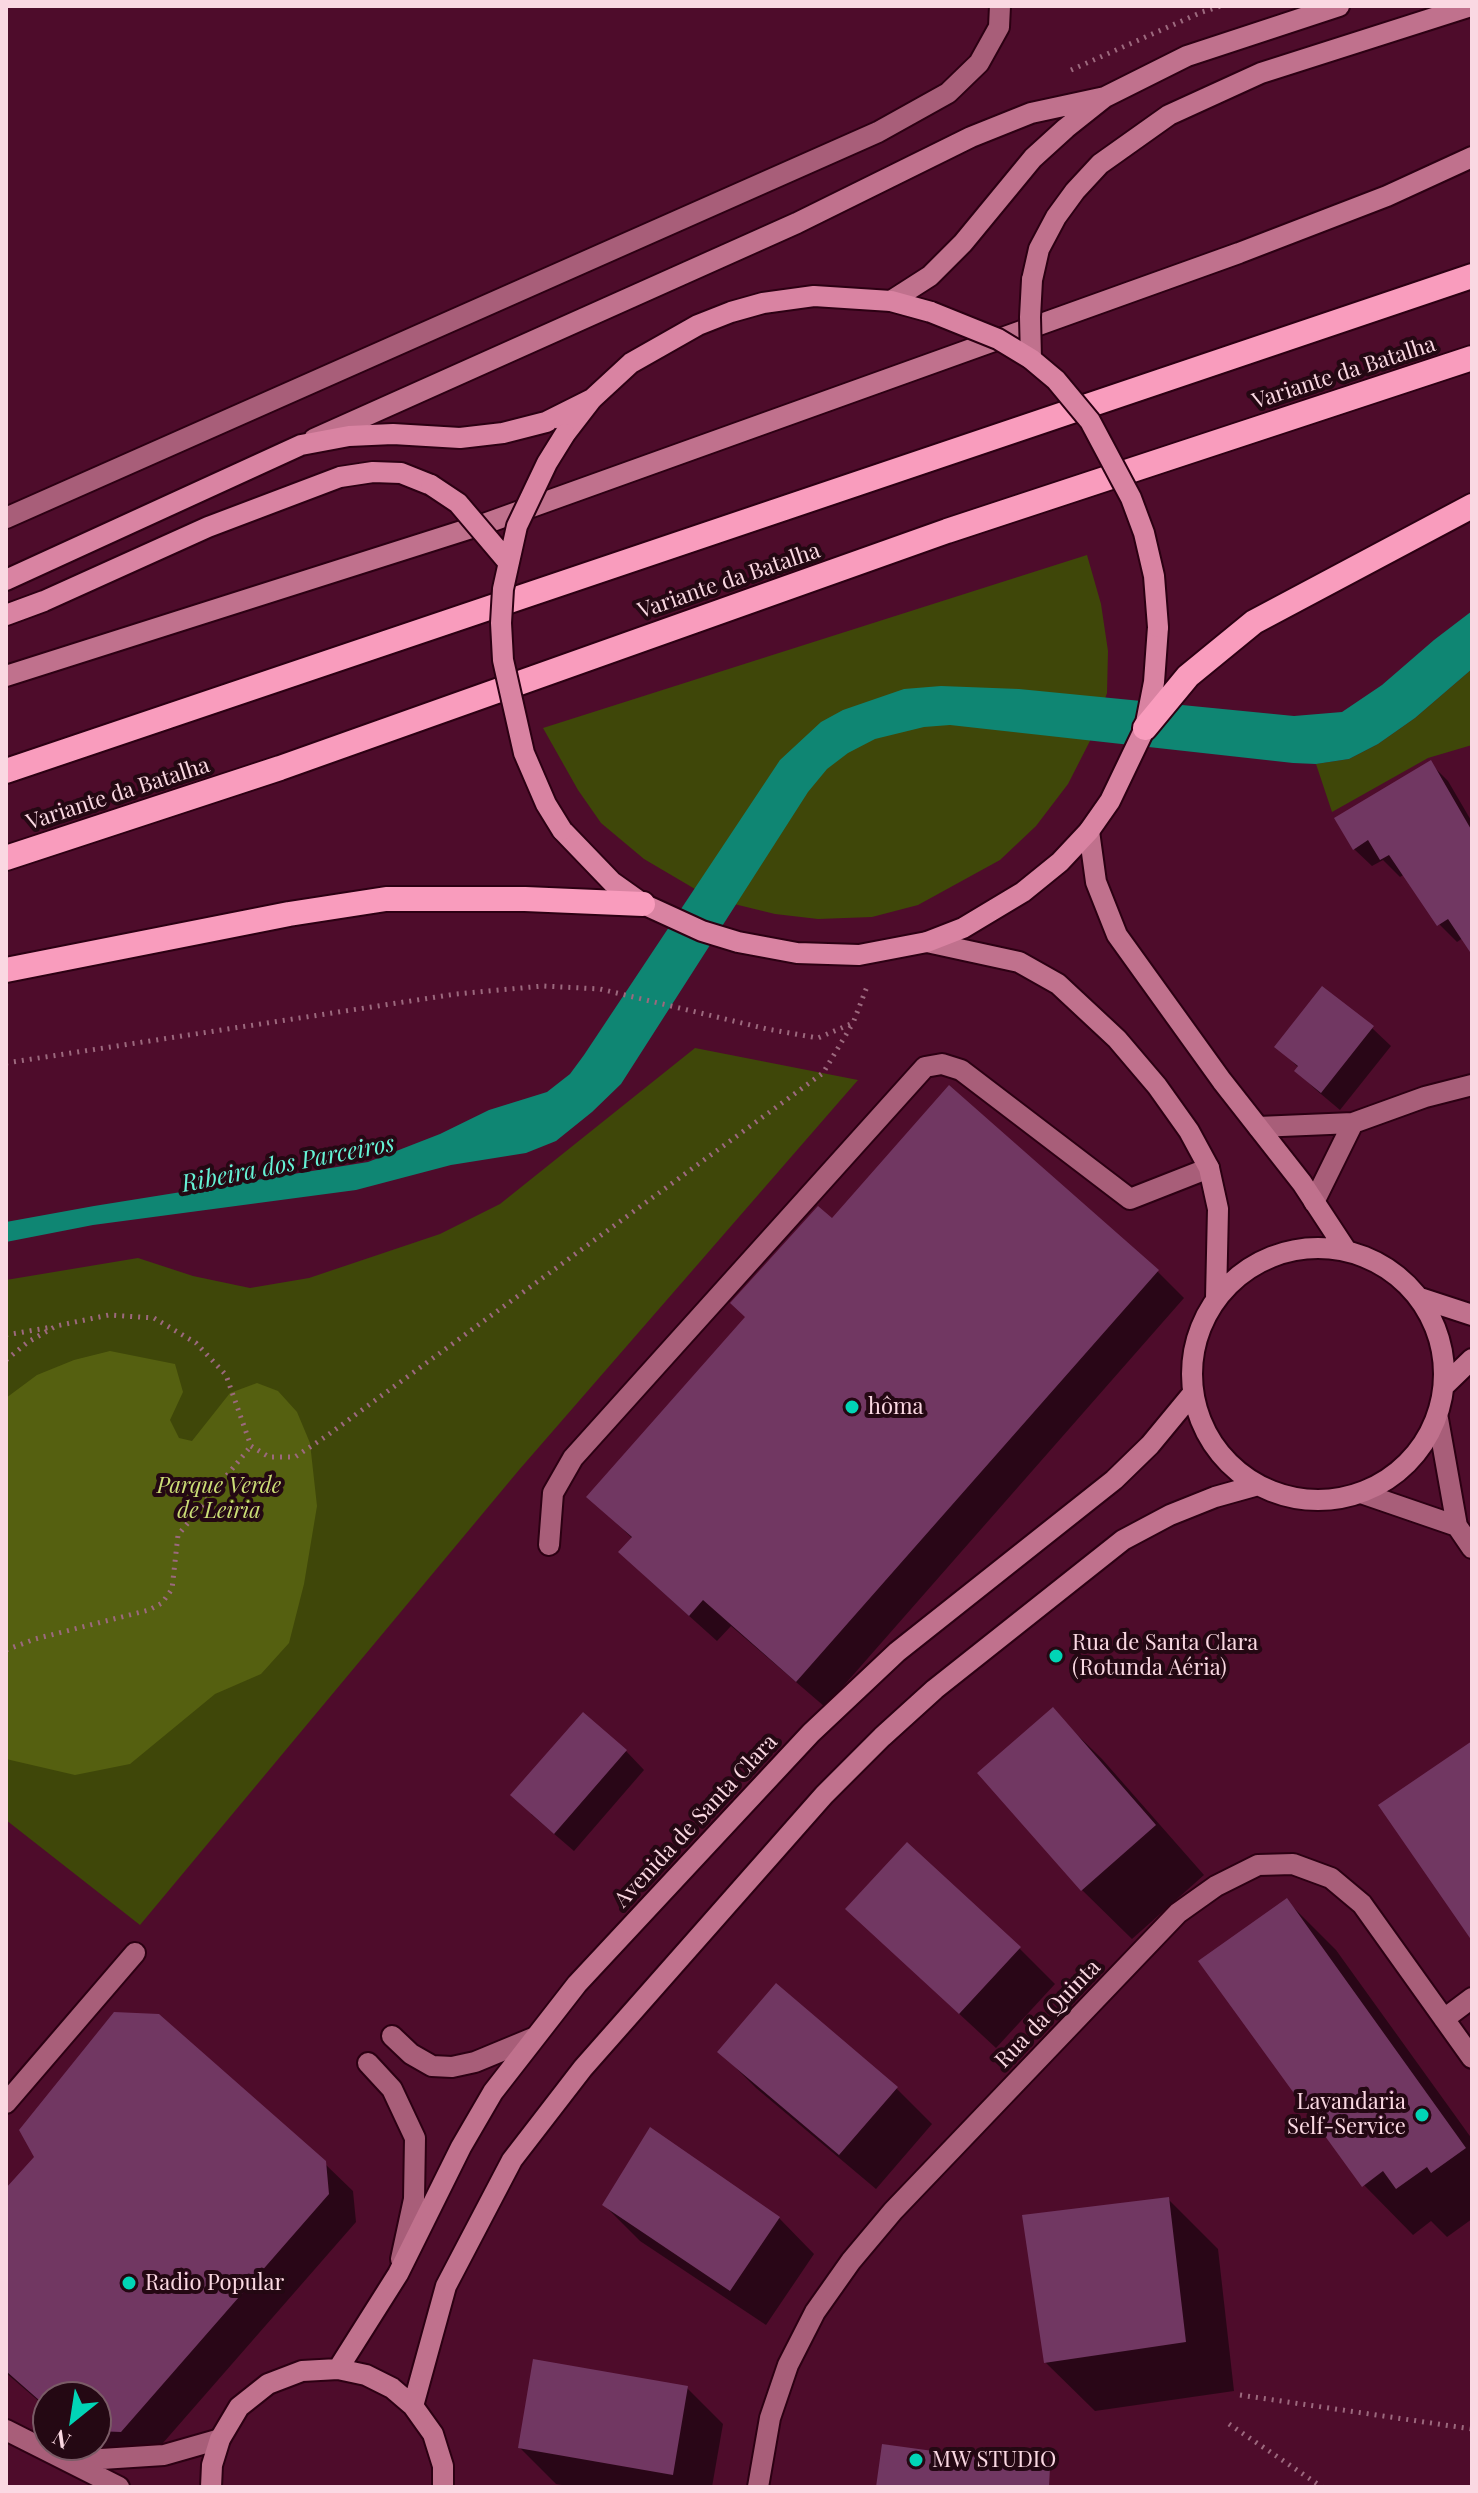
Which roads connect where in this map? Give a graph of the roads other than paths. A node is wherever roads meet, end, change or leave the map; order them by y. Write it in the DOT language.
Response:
graph roads {
  1 [pos="1000,6"];
  2 [pos="1339,6"];
  3 [pos="1471,6"];
  4 [pos="1105,97"];
  5 [pos="1472,157"];
  6 [pos="1472,276"];
  7 [pos="891,301"];
  8 [pos="1472,358"];
  9 [pos="1031,359"];
  10 [pos="592,399"];
  11 [pos="301,445"];
  12 [pos="1472,506"];
  13 [pos="6,518"];
  14 [pos="508,562"];
  15 [pos="6,580"];
  16 [pos="6,615"];
  17 [pos="6,676"];
  18 [pos="1145,728"];
  19 [pos="6,771"];
  20 [pos="1089,831"];
  21 [pos="6,858"];
  22 [pos="643,904"];
  23 [pos="927,942"];
  24 [pos="6,970"];
  25 [pos="1472,1085"];
  26 [pos="1353,1123"];
  27 [pos="1258,1127"];
  28 [pos="1209,1168"];
  29 [pos="1314,1202"];
  30 [pos="1346,1250"];
  31 [pos="1216,1298"];
  32 [pos="1420,1298"];
  33 [pos="1472,1315"];
  34 [pos="1472,1359"];
  35 [pos="1445,1385"];
  36 [pos="1193,1393"];
  37 [pos="1438,1419"];
  38 [pos="1258,1485"];
  39 [pos="1361,1493"];
  40 [pos="1457,1526"];
  41 [pos="549,1545"];
  42 [pos="1472,1548"];
  43 [pos="135,1953"];
  44 [pos="1472,1998"];
  45 [pos="1444,2019"];
  46 [pos="392,2036"];
  47 [pos="533,2038"];
  48 [pos="1472,2058"];
  49 [pos="368,2063"];
  50 [pos="6,2103"];
  51 [pos="398,2274"];
  52 [pos="338,2369"];
  53 [pos="413,2406"];
  54 [pos="6,2430"];
  55 [pos="220,2439"];
  56 [pos="32,2443"];
  57 [pos="112,2458"];
  58 [pos="70,2461"];
  59 [pos="119,2487"];
  60 [pos="211,2487"];
  61 [pos="443,2487"];
  62 [pos="758,2487"];
  1 -- 13 [label="street"];
  2 -- 4 [label="main road"];
  3 -- 9 [label="main road, bridge"];
  4 -- 7 [label="main road"];
  4 -- 11 [label="main road"];
  5 -- 17 [label="main road"];
  6 -- 19 [label="highway"];
  7 -- 9 [label="main road, bridge"];
  7 -- 10 [label="main road"];
  8 -- 21 [label="highway, Variante da Batalha"];
  9 -- 18 [label="main road, bridge"];
  10 -- 11 [label="main road"];
  10 -- 14 [label="main road, bridge"];
  11 -- 15 [label="main road"];
  12 -- 18 [label="highway"];
  14 -- 16 [label="main road, bridge"];
  14 -- 22 [label="main road, bridge"];
  18 -- 20 [label="main road"];
  20 -- 23 [label="main road"];
  20 -- 27 [label="main road"];
  22 -- 23 [label="main road"];
  22 -- 24 [label="highway"];
  23 -- 28 [label="main road"];
  25 -- 26 [label="street"];
  26 -- 27 [label="street"];
  26 -- 29 [label="street"];
  27 -- 29 [label="main road"];
  28 -- 31 [label="main road"];
  28 -- 41 [label="street"];
  29 -- 30 [label="main road"];
  30 -- 31 [label="main road"];
  30 -- 32 [label="main road"];
  31 -- 36 [label="main road"];
  32 -- 33 [label="main road"];
  32 -- 35 [label="main road"];
  34 -- 35 [label="main road"];
  35 -- 37 [label="main road"];
  36 -- 38 [label="main road"];
  36 -- 47 [label="main road, Avenida de Santa Clara"];
  37 -- 39 [label="main road"];
  37 -- 40 [label="street"];
  38 -- 39 [label="main road"];
  38 -- 53 [label="main road"];
  39 -- 40 [label="street"];
  40 -- 42 [label="street"];
  43 -- 50 [label="street"];
  44 -- 45 [label="street"];
  45 -- 48 [label="street, Rua da Quinta"];
  45 -- 62 [label="street, Rua da Quinta"];
  46 -- 47 [label="street"];
  47 -- 51 [label="main road, Avenida de Santa Clara"];
  49 -- 51 [label="street"];
  51 -- 52 [label="main road, Avenida de Santa Clara"];
  52 -- 53 [label="main road"];
  52 -- 55 [label="main road"];
  53 -- 61 [label="main road"];
  54 -- 56 [label="street"];
  55 -- 57 [label="street"];
  55 -- 60 [label="main road"];
  58 -- 59 [label="street"];
}
